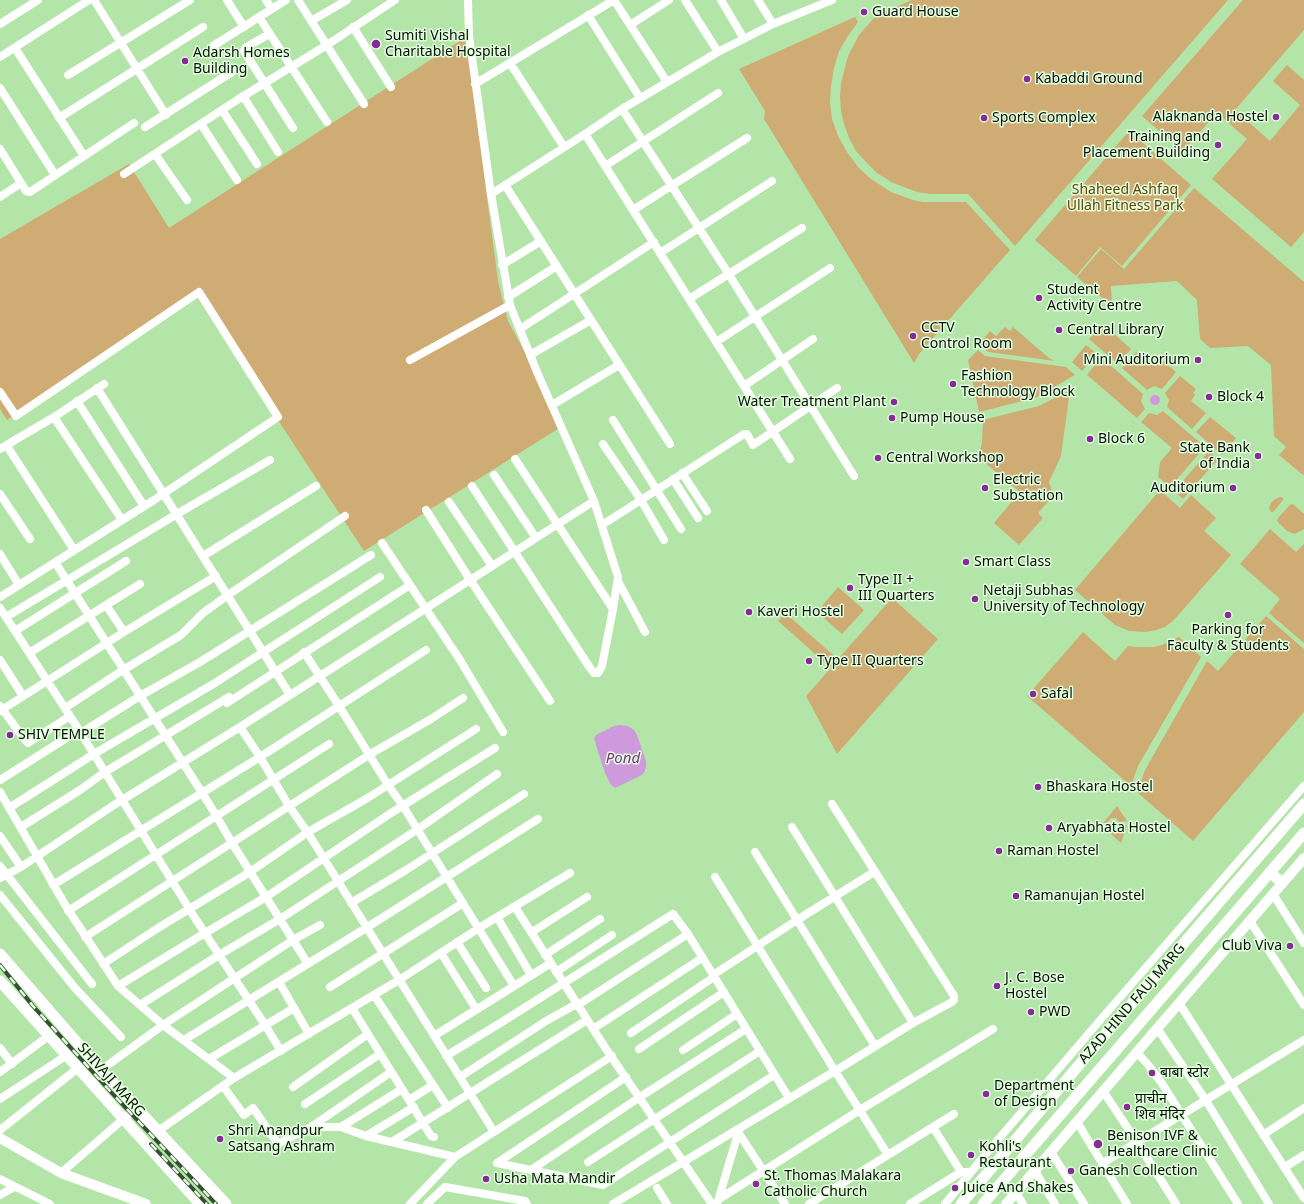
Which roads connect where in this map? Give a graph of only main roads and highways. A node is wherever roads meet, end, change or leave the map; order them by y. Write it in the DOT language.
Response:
graph roads {
  1 [pos="1304,804"];
  2 [pos="1304,833"];
  3 [pos="1270,872"];
  4 [pos="1282,883"];
  5 [pos="0,954"];
  6 [pos="2,987"];
  7 [pos="197,1203"];
  8 [pos="226,1204"];
  9 [pos="961,1204"];
  10 [pos="983,1204"];
  1 -- 9 [label="main road, AZAD HIND FAUJ MARG"];
  2 -- 3 [label="main road, AZAD HIND FAUJ MARG"];
  3 -- 4 [label="main road"];
  3 -- 10 [label="main road, AZAD HIND FAUJ MARG"];
  5 -- 8 [label="main road, SHIVAJI MARG"];
  6 -- 7 [label="main road, SHIVAJI MARG"];
}
